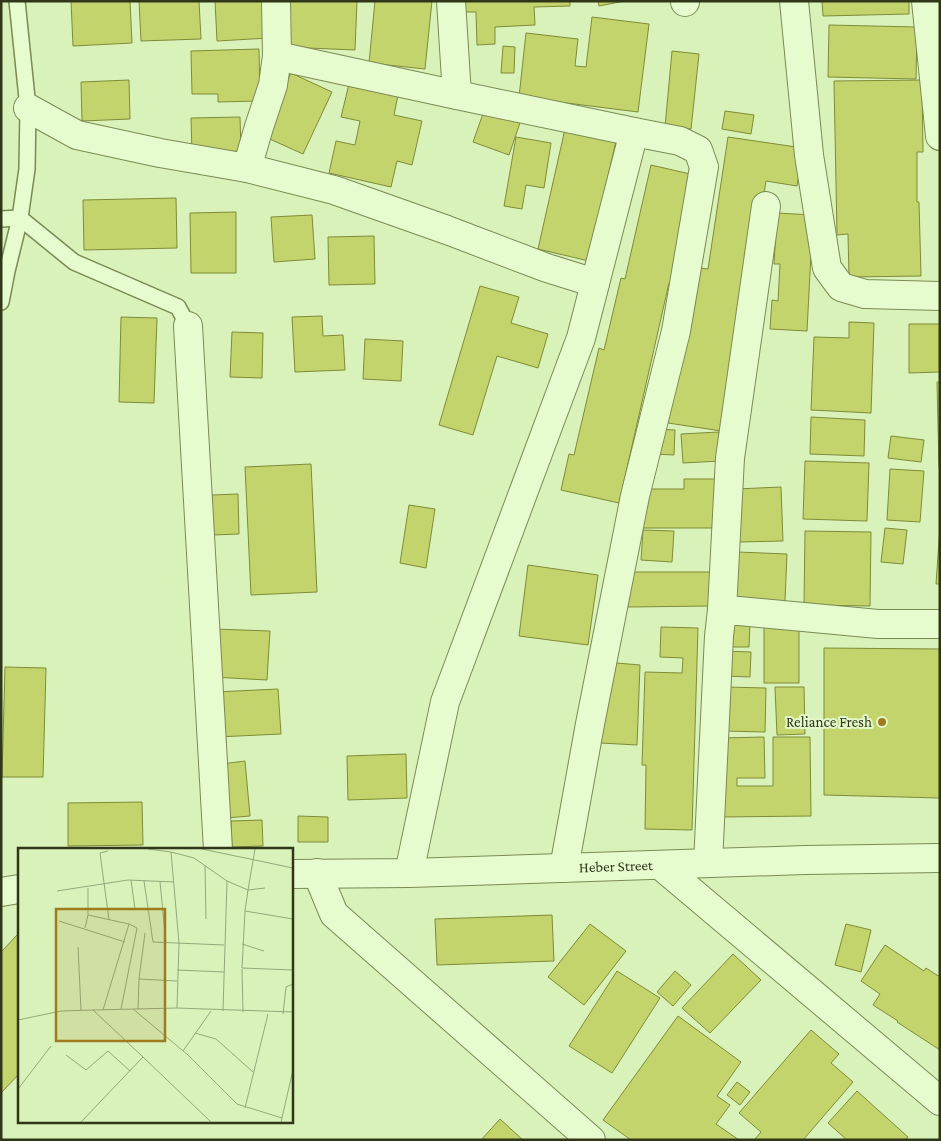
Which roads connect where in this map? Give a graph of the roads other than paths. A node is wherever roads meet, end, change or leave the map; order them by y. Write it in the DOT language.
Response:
graph roads {
  1 [pos="17,1"];
  2 [pos="276,1"];
  3 [pos="451,1"];
  4 [pos="794,1"];
  5 [pos="926,1"];
  6 [pos="277,56"];
  7 [pos="456,95"];
  8 [pos="28,108"];
  9 [pos="634,132"];
  10 [pos="940,136"];
  11 [pos="247,168"];
  12 [pos="766,206"];
  13 [pos="20,218"];
  14 [pos="1,220"];
  15 [pos="595,283"];
  16 [pos="940,296"];
  17 [pos="1,302"];
  18 [pos="188,326"];
  19 [pos="722,610"];
  20 [pos="940,624"];
  21 [pos="218,848"];
  22 [pos="940,858"];
  23 [pos="708,863"];
  24 [pos="660,865"];
  25 [pos="564,868"];
  26 [pos="409,873"];
  27 [pos="304,874"];
  28 [pos="18,889"];
  29 [pos="1,892"];
  30 [pos="940,1101"];
  31 [pos="591,1140"];
  1 -- 8 [label="lane"];
  2 -- 6 [label="street"];
  3 -- 7 [label="street"];
  4 -- 16 [label="street"];
  5 -- 10 [label="street"];
  6 -- 7 [label="street"];
  6 -- 11 [label="street"];
  7 -- 9 [label="street"];
  8 -- 11 [label="street"];
  8 -- 13 [label="lane"];
  9 -- 15 [label="street"];
  9 -- 25 [label="street"];
  11 -- 15 [label="street"];
  12 -- 19 [label="street"];
  13 -- 14 [label="lane"];
  13 -- 17 [label="lane"];
  13 -- 18 [label="lane"];
  15 -- 26 [label="street"];
  18 -- 21 [label="street"];
  19 -- 20 [label="street"];
  19 -- 23 [label="street"];
  22 -- 23 [label="street, Heber Street"];
  23 -- 24 [label="street, Heber Street"];
  24 -- 25 [label="street, Heber Street"];
  24 -- 30 [label="street"];
  25 -- 26 [label="street, Heber Street"];
  26 -- 27 [label="street, Heber Street"];
  27 -- 31 [label="street"];
  28 -- 29 [label="street"];
}
